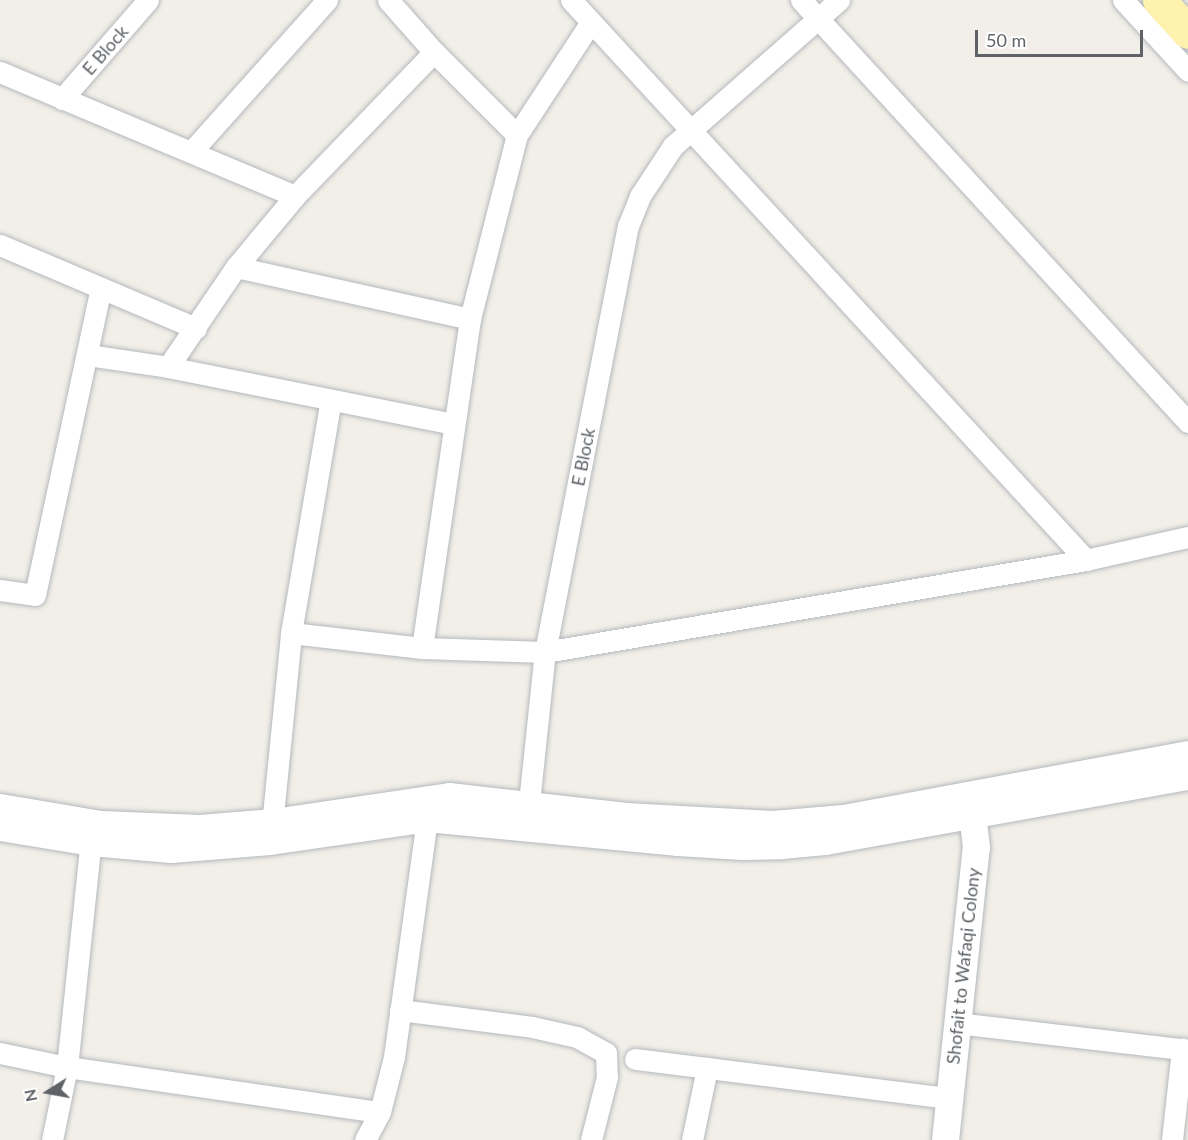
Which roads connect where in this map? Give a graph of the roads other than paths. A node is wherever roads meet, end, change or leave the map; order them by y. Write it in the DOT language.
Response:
graph roads {
  1 [pos="148,0"];
  2 [pos="327,0"];
  3 [pos="388,0"];
  4 [pos="571,0"];
  5 [pos="801,0"];
  6 [pos="839,0"];
  7 [pos="1123,0"];
  8 [pos="1159,0"];
  9 [pos="818,18"];
  10 [pos="591,22"];
  11 [pos="1188,32"];
  12 [pos="434,52"];
  13 [pos="1188,71"];
  14 [pos="0,72"];
  15 [pos="62,99"];
  16 [pos="691,131"];
  17 [pos="517,135"];
  18 [pos="191,152"];
  19 [pos="295,196"];
  20 [pos="0,245"];
  21 [pos="236,267"];
  22 [pos="101,288"];
  23 [pos="470,319"];
  24 [pos="196,328"];
  25 [pos="88,355"];
  26 [pos="168,367"];
  27 [pos="331,400"];
  28 [pos="1188,422"];
  29 [pos="453,424"];
  30 [pos="1188,537"];
  31 [pos="1086,560"];
  32 [pos="0,591"];
  33 [pos="291,633"];
  34 [pos="422,648"];
  35 [pos="545,652"];
  36 [pos="1188,754"];
  37 [pos="1188,776"];
  38 [pos="529,803"];
  39 [pos="972,803"];
  40 [pos="0,807"];
  41 [pos="427,808"];
  42 [pos="0,827"];
  43 [pos="271,831"];
  44 [pos="92,832"];
  45 [pos="400,1010"];
  46 [pos="956,1023"];
  47 [pos="1185,1050"];
  48 [pos="0,1053"];
  49 [pos="634,1059"];
  50 [pos="67,1067"];
  51 [pos="707,1068"];
  52 [pos="949,1098"];
  53 [pos="380,1112"];
  54 [pos="52,1140"];
  55 [pos="365,1140"];
  56 [pos="591,1140"];
  57 [pos="692,1140"];
  58 [pos="945,1140"];
  59 [pos="1173,1140"];
  1 -- 15 [label="street, E Block"];
  2 -- 18 [label="street"];
  3 -- 12 [label="street"];
  4 -- 10 [label="street"];
  5 -- 9 [label="street"];
  6 -- 9 [label="street, E Block"];
  7 -- 13 [label="street"];
  8 -- 11 [label="main road"];
  9 -- 16 [label="street, E Block"];
  9 -- 28 [label="street"];
  10 -- 16 [label="street"];
  10 -- 17 [label="street"];
  12 -- 17 [label="street"];
  12 -- 19 [label="street"];
  14 -- 15 [label="street"];
  15 -- 18 [label="street"];
  16 -- 31 [label="street"];
  16 -- 35 [label="street, E Block"];
  17 -- 23 [label="street"];
  18 -- 19 [label="street"];
  19 -- 21 [label="street"];
  20 -- 22 [label="street"];
  21 -- 23 [label="street"];
  21 -- 24 [label="street"];
  22 -- 24 [label="street"];
  22 -- 25 [label="street"];
  23 -- 29 [label="street"];
  24 -- 26 [label="street"];
  25 -- 26 [label="street"];
  25 -- 32 [label="street"];
  26 -- 27 [label="street"];
  27 -- 29 [label="street"];
  27 -- 33 [label="street"];
  29 -- 34 [label="street"];
  30 -- 31 [label="street"];
  31 -- 35 [label="street"];
  33 -- 34 [label="street"];
  33 -- 43 [label="street"];
  34 -- 35 [label="street"];
  35 -- 38 [label="street, E Block"];
  36 -- 39 [label="street"];
  37 -- 39 [label="street"];
  38 -- 39 [label="street"];
  38 -- 41 [label="street"];
  39 -- 41 [label="street"];
  39 -- 46 [label="street, Shofait to Wafaqi Colony"];
  40 -- 44 [label="street"];
  41 -- 43 [label="street"];
  41 -- 45 [label="street"];
  42 -- 44 [label="street"];
  43 -- 44 [label="street"];
  44 -- 50 [label="street"];
  45 -- 53 [label="street"];
  45 -- 56 [label="street"];
  46 -- 47 [label="street"];
  46 -- 52 [label="street, Shofait to Wafaqi Colony"];
  47 -- 59 [label="street"];
  48 -- 50 [label="street"];
  49 -- 51 [label="street"];
  50 -- 53 [label="street"];
  50 -- 54 [label="street"];
  51 -- 52 [label="street"];
  51 -- 57 [label="street"];
  52 -- 58 [label="street, Shofait to Wafaqi Colony"];
  53 -- 55 [label="street"];
}
